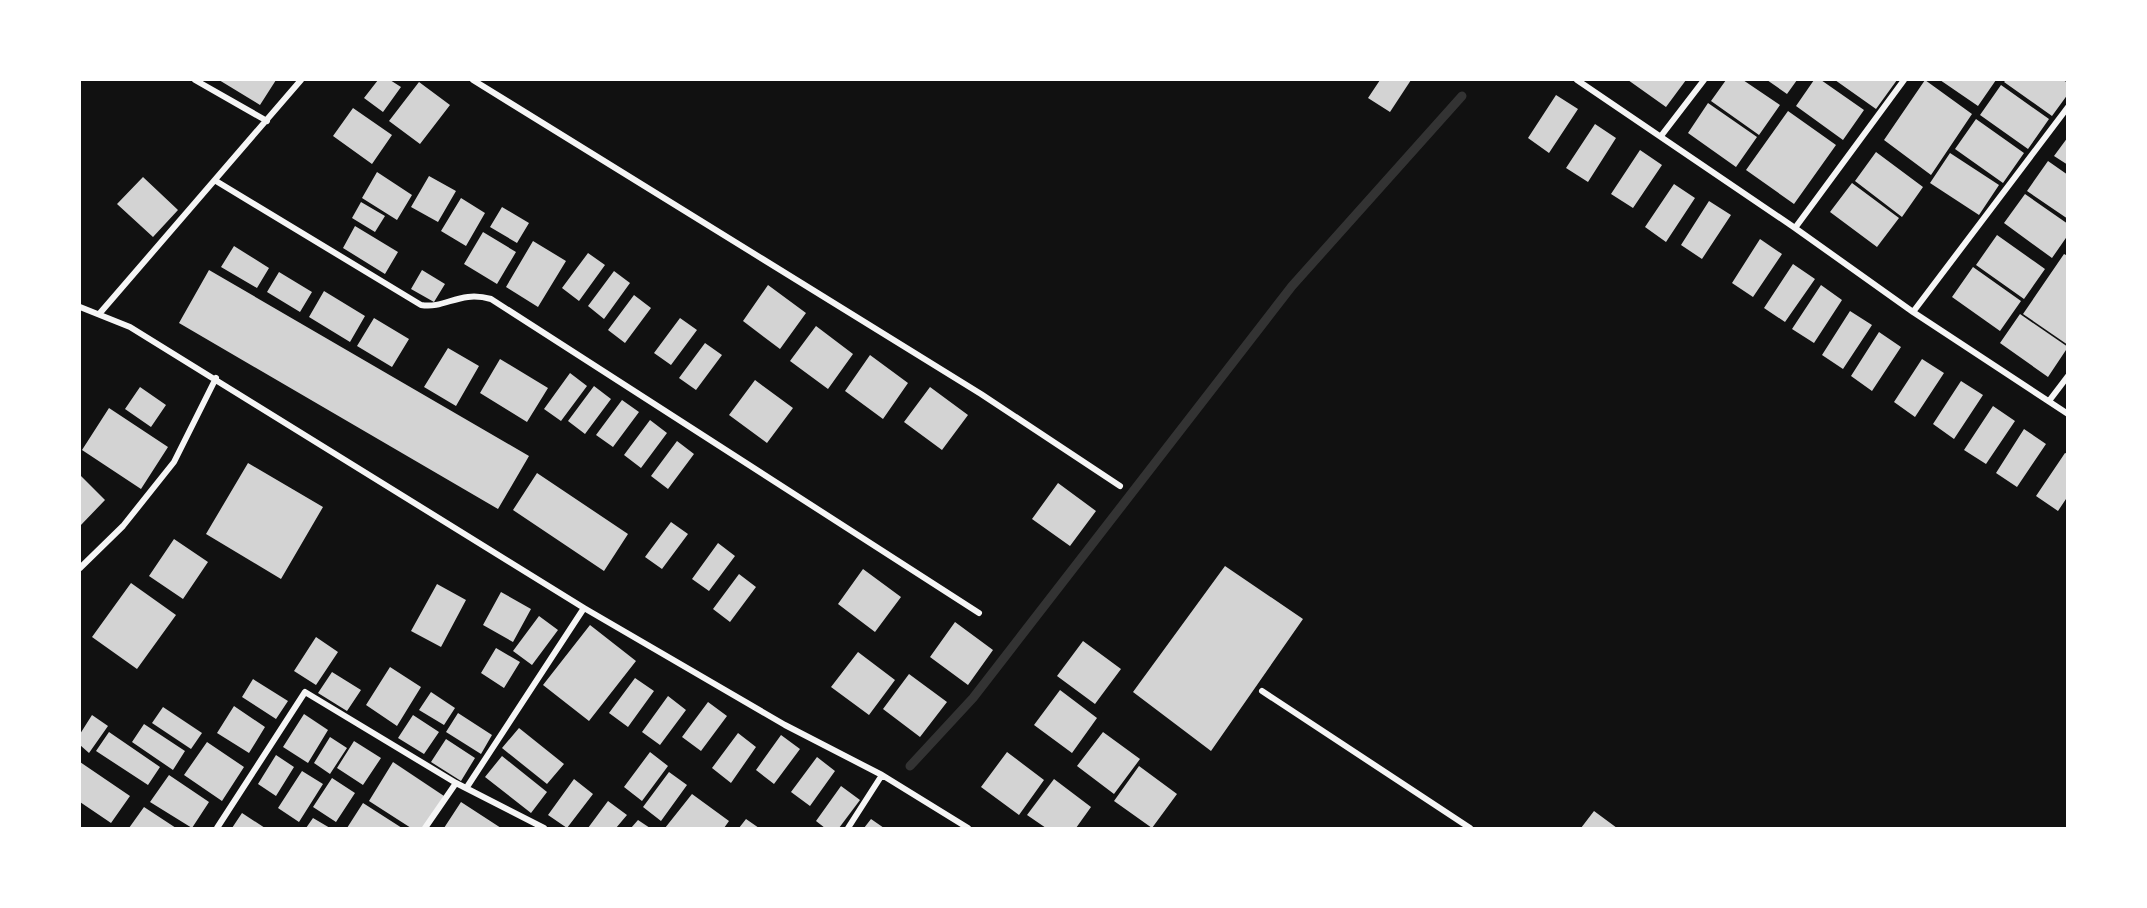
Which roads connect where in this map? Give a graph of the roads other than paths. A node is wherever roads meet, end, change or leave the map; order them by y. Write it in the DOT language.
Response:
graph roads {
  1 [pos="195,80"];
  2 [pos="301,80"];
  3 [pos="473,80"];
  4 [pos="1577,80"];
  5 [pos="1704,80"];
  6 [pos="1904,80"];
  7 [pos="2067,106"];
  8 [pos="267,121"];
  9 [pos="1661,136"];
  10 [pos="216,181"];
  11 [pos="1795,228"];
  12 [pos="80,307"];
  13 [pos="1913,312"];
  14 [pos="100,313"];
  15 [pos="2067,376"];
  16 [pos="216,378"];
  17 [pos="2049,400"];
  18 [pos="2067,414"];
  19 [pos="1120,486"];
  20 [pos="80,568"];
  21 [pos="584,608"];
  22 [pos="979,613"];
  23 [pos="1262,692"];
  24 [pos="882,775"];
  25 [pos="456,783"];
  26 [pos="467,787"];
  27 [pos="217,828"];
  28 [pos="425,828"];
  29 [pos="544,828"];
  30 [pos="848,828"];
  31 [pos="968,828"];
  32 [pos="1470,828"];
  1 -- 8 [label="street"];
  2 -- 8 [label="street"];
  3 -- 19 [label="street"];
  4 -- 9 [label="street"];
  5 -- 9 [label="street"];
  6 -- 11 [label="street"];
  7 -- 13 [label="street"];
  8 -- 10 [label="street"];
  9 -- 11 [label="street"];
  10 -- 14 [label="street"];
  10 -- 22 [label="street"];
  11 -- 13 [label="street"];
  12 -- 14 [label="street"];
  13 -- 17 [label="street"];
  14 -- 16 [label="street"];
  15 -- 17 [label="street"];
  16 -- 20 [label="street"];
  16 -- 21 [label="street"];
  17 -- 18 [label="street"];
  21 -- 24 [label="street"];
  21 -- 26 [label="street"];
  23 -- 32 [label="street"];
  24 -- 30 [label="street"];
  24 -- 31 [label="street"];
  25 -- 26 [label="street"];
  25 -- 27 [label="street"];
  25 -- 28 [label="street"];
  26 -- 29 [label="street"];
}
